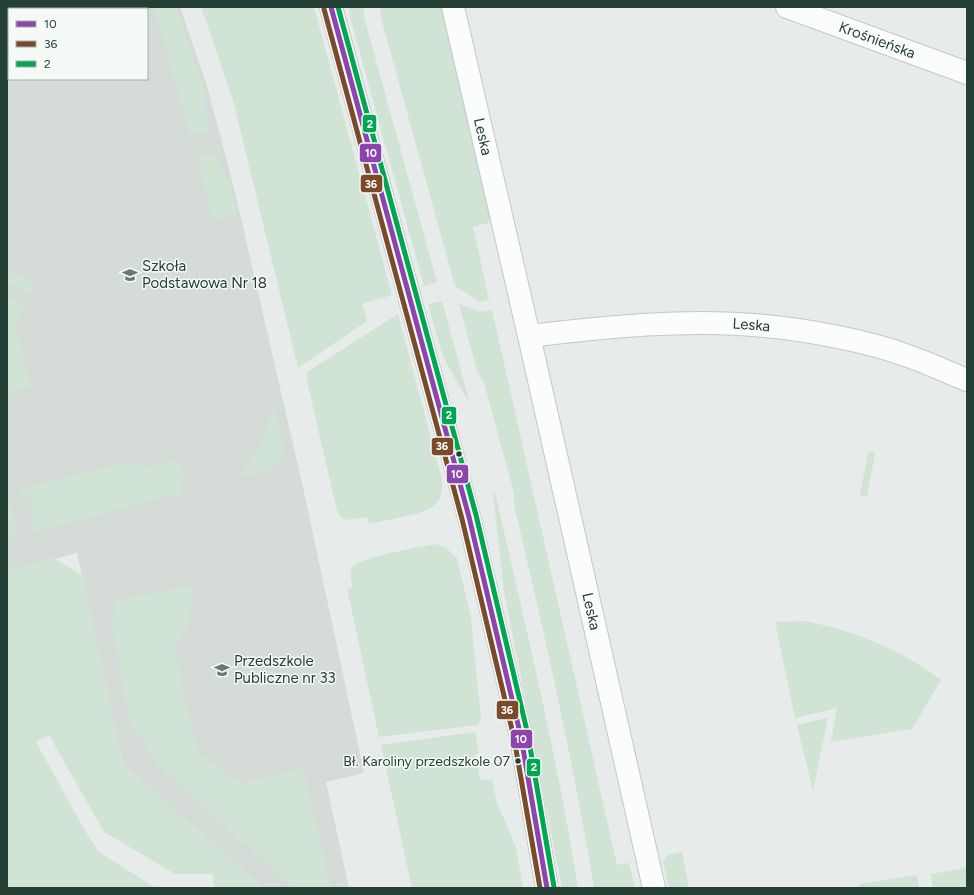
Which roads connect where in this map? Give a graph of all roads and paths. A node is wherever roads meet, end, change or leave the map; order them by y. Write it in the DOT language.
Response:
graph roads {
  1 [pos="331,7"];
  2 [pos="453,7"];
  3 [pos="787,7"];
  4 [pos="967,73"];
  5 [pos="529,336"];
  6 [pos="967,380"];
  7 [pos="547,888"];
  8 [pos="654,888"];
  1 -- 7 [label="street"];
  2 -- 5 [label="street, Leska"];
  3 -- 4 [label="street, Krośnieńska"];
  5 -- 6 [label="street, Leska"];
  5 -- 8 [label="street, Leska"];
}
